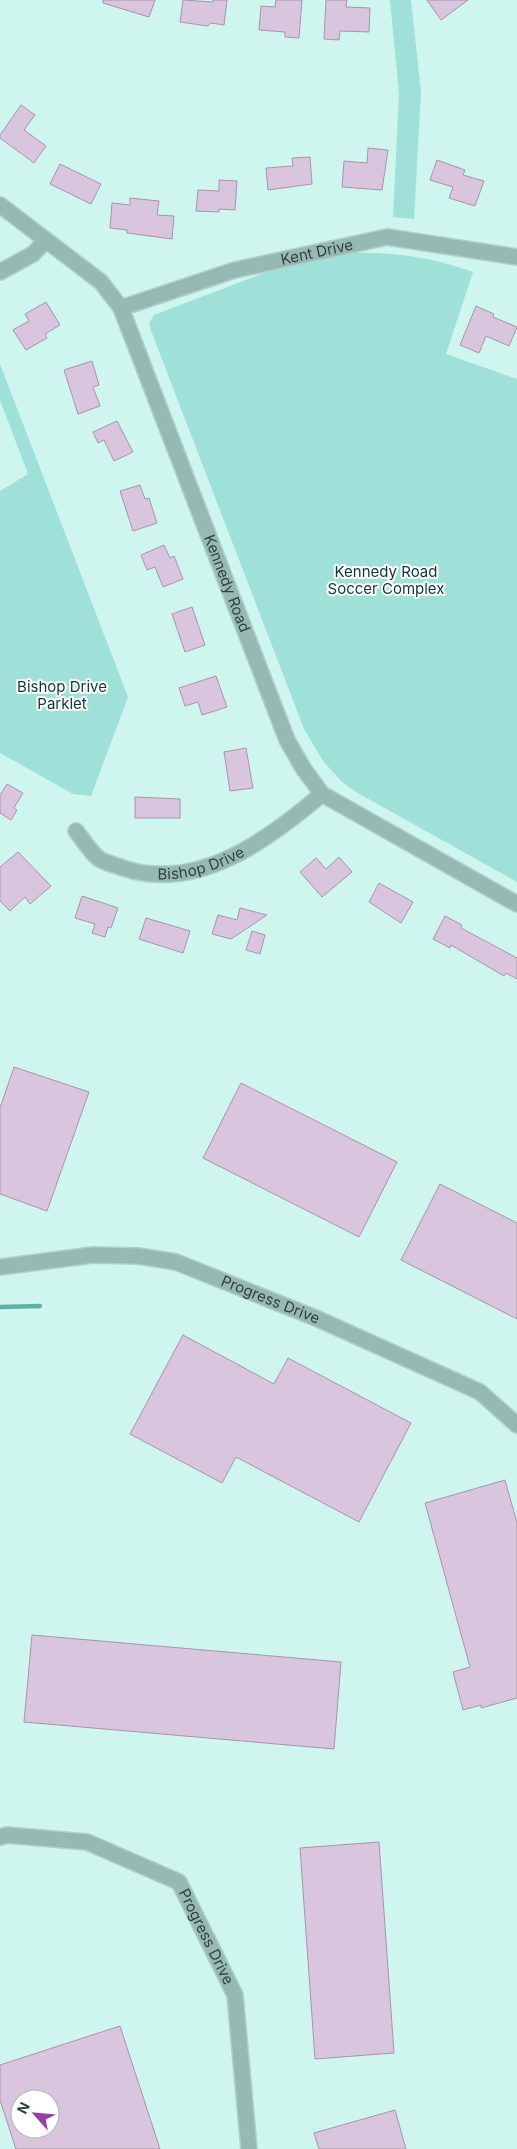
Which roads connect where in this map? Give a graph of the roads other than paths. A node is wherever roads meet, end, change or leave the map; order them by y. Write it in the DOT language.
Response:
graph roads {
  1 [pos="0,205"];
  2 [pos="46,240"];
  3 [pos="517,257"];
  4 [pos="0,272"];
  5 [pos="121,308"];
  6 [pos="322,794"];
  7 [pos="76,831"];
  8 [pos="517,904"];
  9 [pos="0,1267"];
  10 [pos="517,1425"];
  11 [pos="0,1836"];
  12 [pos="249,2149"];
  1 -- 2 [label="street, Kennedy Road"];
  2 -- 4 [label="street"];
  2 -- 5 [label="street, Kennedy Road"];
  3 -- 5 [label="street, Kent Drive"];
  5 -- 6 [label="street, Kennedy Road"];
  6 -- 7 [label="street, Bishop Drive"];
  6 -- 8 [label="street, Kennedy Road"];
  9 -- 10 [label="street, Progress Drive"];
  11 -- 12 [label="street, Progress Drive"];
}
